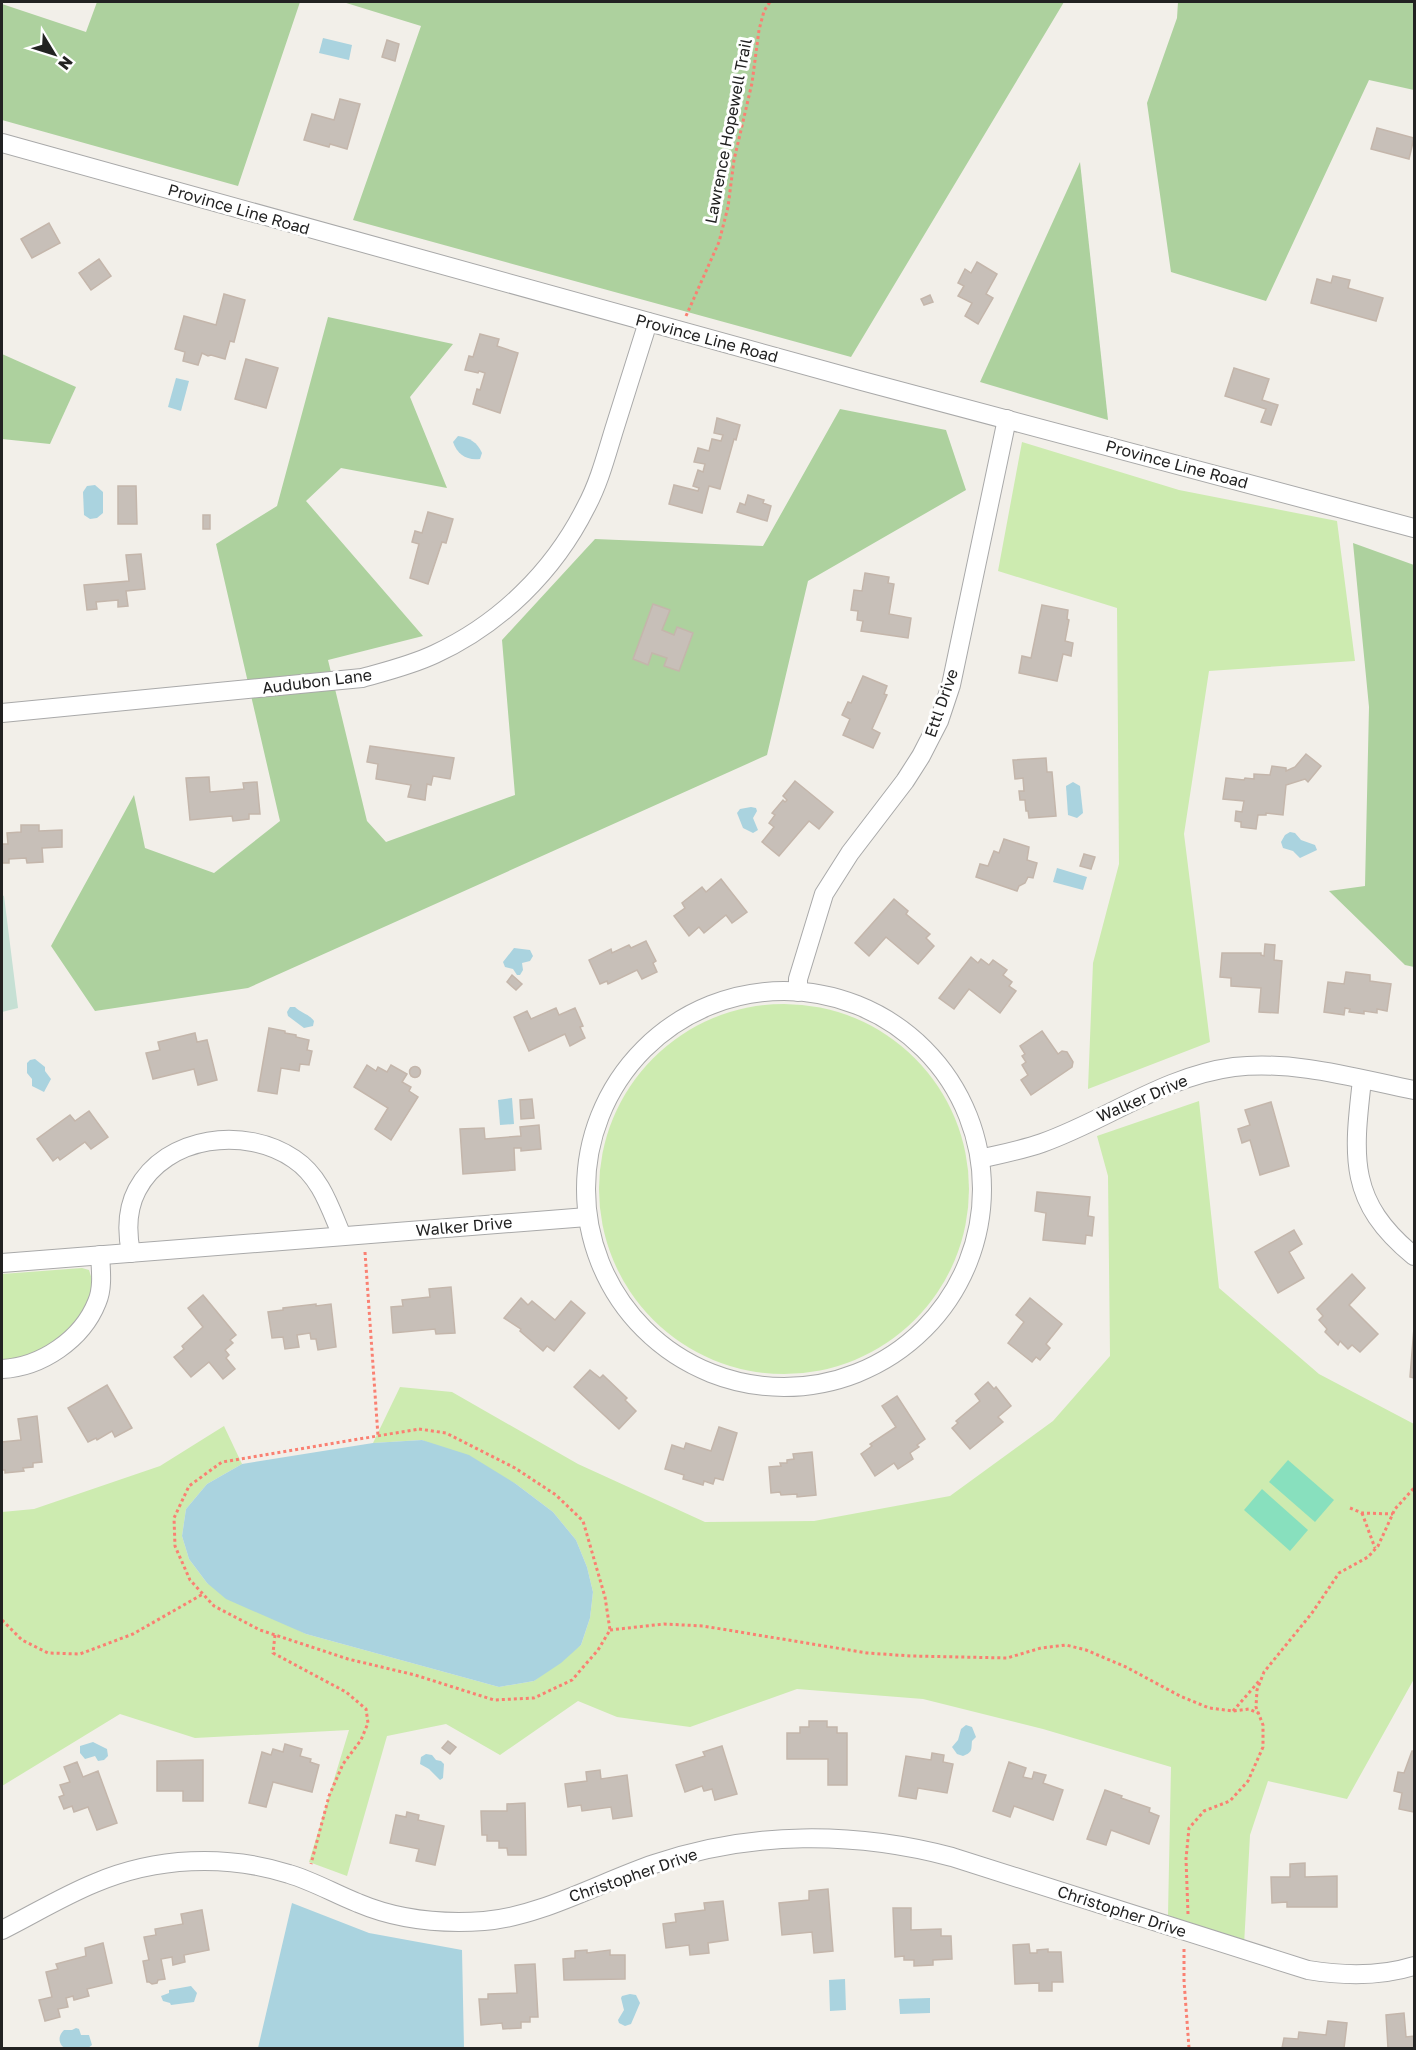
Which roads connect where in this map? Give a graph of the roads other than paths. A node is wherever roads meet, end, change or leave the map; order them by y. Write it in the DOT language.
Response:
graph roads {
  1 [pos="2,143"];
  2 [pos="648,322"];
  3 [pos="1007,419"];
  4 [pos="1414,528"];
  5 [pos="2,712"];
  6 [pos="798,992"];
  7 [pos="1362,1080"];
  8 [pos="1414,1090"];
  9 [pos="980,1159"];
  10 [pos="587,1217"];
  11 [pos="342,1236"];
  12 [pos="131,1253"];
  13 [pos="100,1255"];
  14 [pos="1414,1256"];
  15 [pos="2,1263"];
  16 [pos="2,1370"];
  17 [pos="2,1930"];
  18 [pos="1414,1966"];
  1 -- 2 [label="street, Province Line Road"];
  2 -- 3 [label="street, Province Line Road"];
  2 -- 5 [label="street, Audubon Lane"];
  3 -- 4 [label="street, Province Line Road"];
  3 -- 6 [label="street, Ettl Drive"];
  6 -- 9 [label="street"];
  6 -- 10 [label="street"];
  7 -- 8 [label="street, Walker Drive"];
  7 -- 9 [label="street, Walker Drive"];
  7 -- 14 [label="street"];
  9 -- 10 [label="street"];
  10 -- 11 [label="street, Walker Drive"];
  11 -- 12 [label="street, Walker Drive"];
  11 -- 12 [label="street"];
  12 -- 13 [label="street, Walker Drive"];
  13 -- 15 [label="street, Walker Drive"];
  13 -- 16 [label="street"];
  17 -- 18 [label="street, Christopher Drive"];
}
